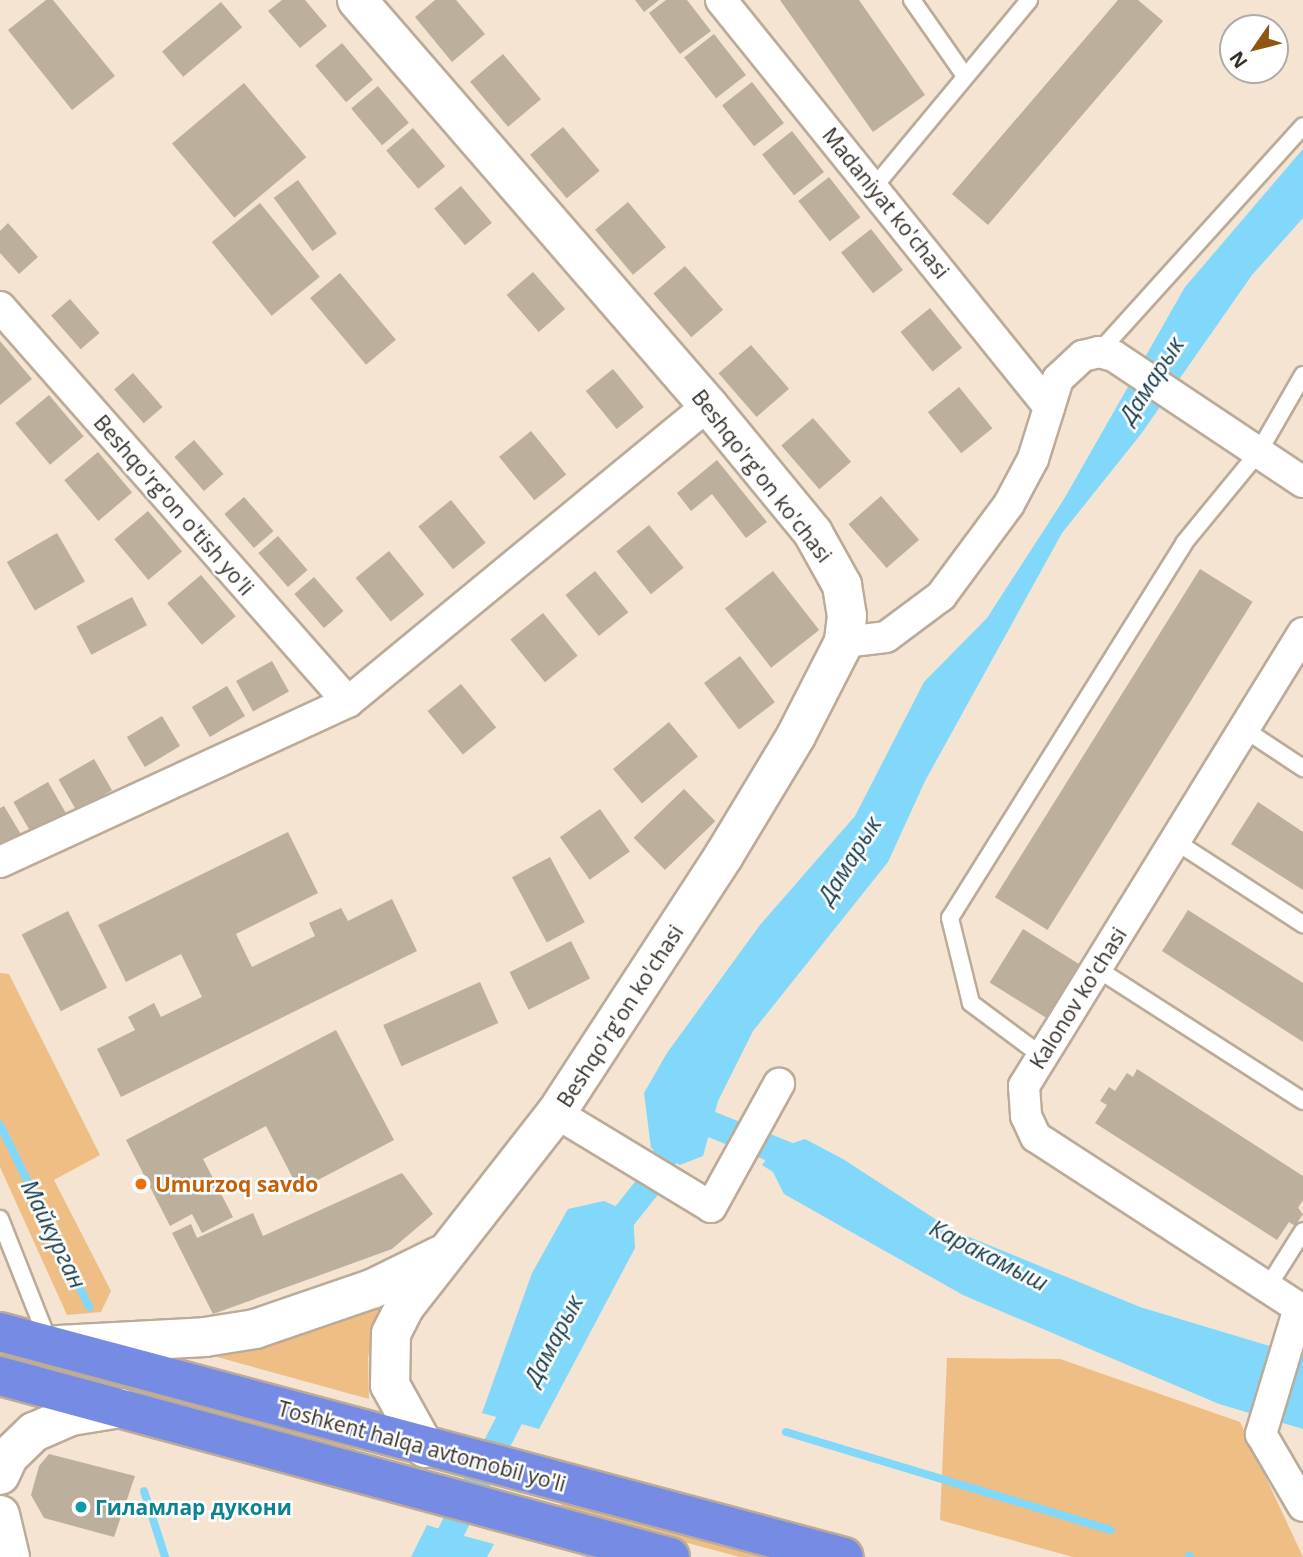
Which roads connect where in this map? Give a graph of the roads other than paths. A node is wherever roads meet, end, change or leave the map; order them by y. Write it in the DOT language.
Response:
graph roads {
  1 [pos="357,0"];
  2 [pos="721,0"];
  3 [pos="912,0"];
  4 [pos="1029,0"];
  5 [pos="965,76"];
  6 [pos="1303,126"];
  7 [pos="874,187"];
  8 [pos="0,307"];
  9 [pos="1107,354"];
  10 [pos="1301,384"];
  11 [pos="708,405"];
  12 [pos="1049,407"];
  13 [pos="1258,453"];
  14 [pos="1303,482"];
  15 [pos="1303,633"];
  16 [pos="844,642"];
  17 [pos="348,702"];
  18 [pos="1244,729"];
  19 [pos="1303,768"];
  20 [pos="1175,841"];
  21 [pos="0,862"];
  22 [pos="1303,925"];
  23 [pos="1097,968"];
  24 [pos="1042,1056"];
  25 [pos="779,1084"];
  26 [pos="1303,1101"];
  27 [pos="556,1113"];
  28 [pos="0,1219"];
  29 [pos="1303,1231"];
  30 [pos="450,1250"];
  31 [pos="1267,1288"];
  32 [pos="1299,1308"];
  33 [pos="0,1332"];
  34 [pos="50,1346"];
  35 [pos="0,1376"];
  36 [pos="120,1408"];
  37 [pos="425,1448"];
  38 [pos="0,1475"];
  39 [pos="1303,1507"];
  40 [pos="0,1515"];
  41 [pos="568,1538"];
  42 [pos="0,1544"];
  43 [pos="9,1557"];
  44 [pos="670,1557"];
  45 [pos="844,1557"];
  1 -- 11 [label="main road, Beshqo'rg'on ko'chasi"];
  2 -- 7 [label="street, Madaniyat ko'chasi"];
  3 -- 5 [label="lane"];
  4 -- 5 [label="lane"];
  5 -- 7 [label="lane"];
  6 -- 9 [label="lane"];
  7 -- 12 [label="street, Madaniyat ko'chasi"];
  8 -- 17 [label="street, Beshqo'rg'on o'tish yo'li"];
  9 -- 12 [label="street"];
  9 -- 13 [label="street"];
  10 -- 13 [label="lane"];
  11 -- 16 [label="main road, Beshqo'rg'on ko'chasi"];
  11 -- 17 [label="street"];
  12 -- 16 [label="street"];
  13 -- 14 [label="street"];
  13 -- 24 [label="lane"];
  15 -- 18 [label="street, Kalonov ko'chasi"];
  16 -- 27 [label="main road, Beshqo'rg'on ko'chasi"];
  17 -- 21 [label="street"];
  18 -- 19 [label="lane"];
  18 -- 20 [label="street, Kalonov ko'chasi"];
  20 -- 22 [label="lane"];
  20 -- 23 [label="street, Kalonov ko'chasi"];
  23 -- 24 [label="street, Kalonov ko'chasi"];
  23 -- 26 [label="lane"];
  24 -- 31 [label="street, Kalonov ko'chasi"];
  25 -- 27 [label="street"];
  27 -- 30 [label="main road, Beshqo'rg'on ko'chasi"];
  28 -- 34 [label="lane"];
  29 -- 31 [label="lane"];
  30 -- 34 [label="main road, Beshqo'rg'on ko'chasi"];
  30 -- 37 [label="main road, Beshqo'rg'on ko'chasi"];
  31 -- 32 [label="street, Kalonov ko'chasi"];
  32 -- 39 [label="street"];
  33 -- 34 [label="highway, Toshkent halqa avtomobil yo'li"];
  34 -- 37 [label="highway, Toshkent halqa avtomobil yo'li"];
  35 -- 36 [label="highway, Toshkent halqa avtomobil yo'li"];
  36 -- 38 [label="main road"];
  36 -- 41 [label="highway, Toshkent halqa avtomobil yo'li"];
  37 -- 45 [label="highway, Toshkent halqa avtomobil yo'li"];
  40 -- 43 [label="main road"];
  41 -- 44 [label="highway, Toshkent halqa avtomobil yo'li"];
  42 -- 43 [label="main road"];
}
